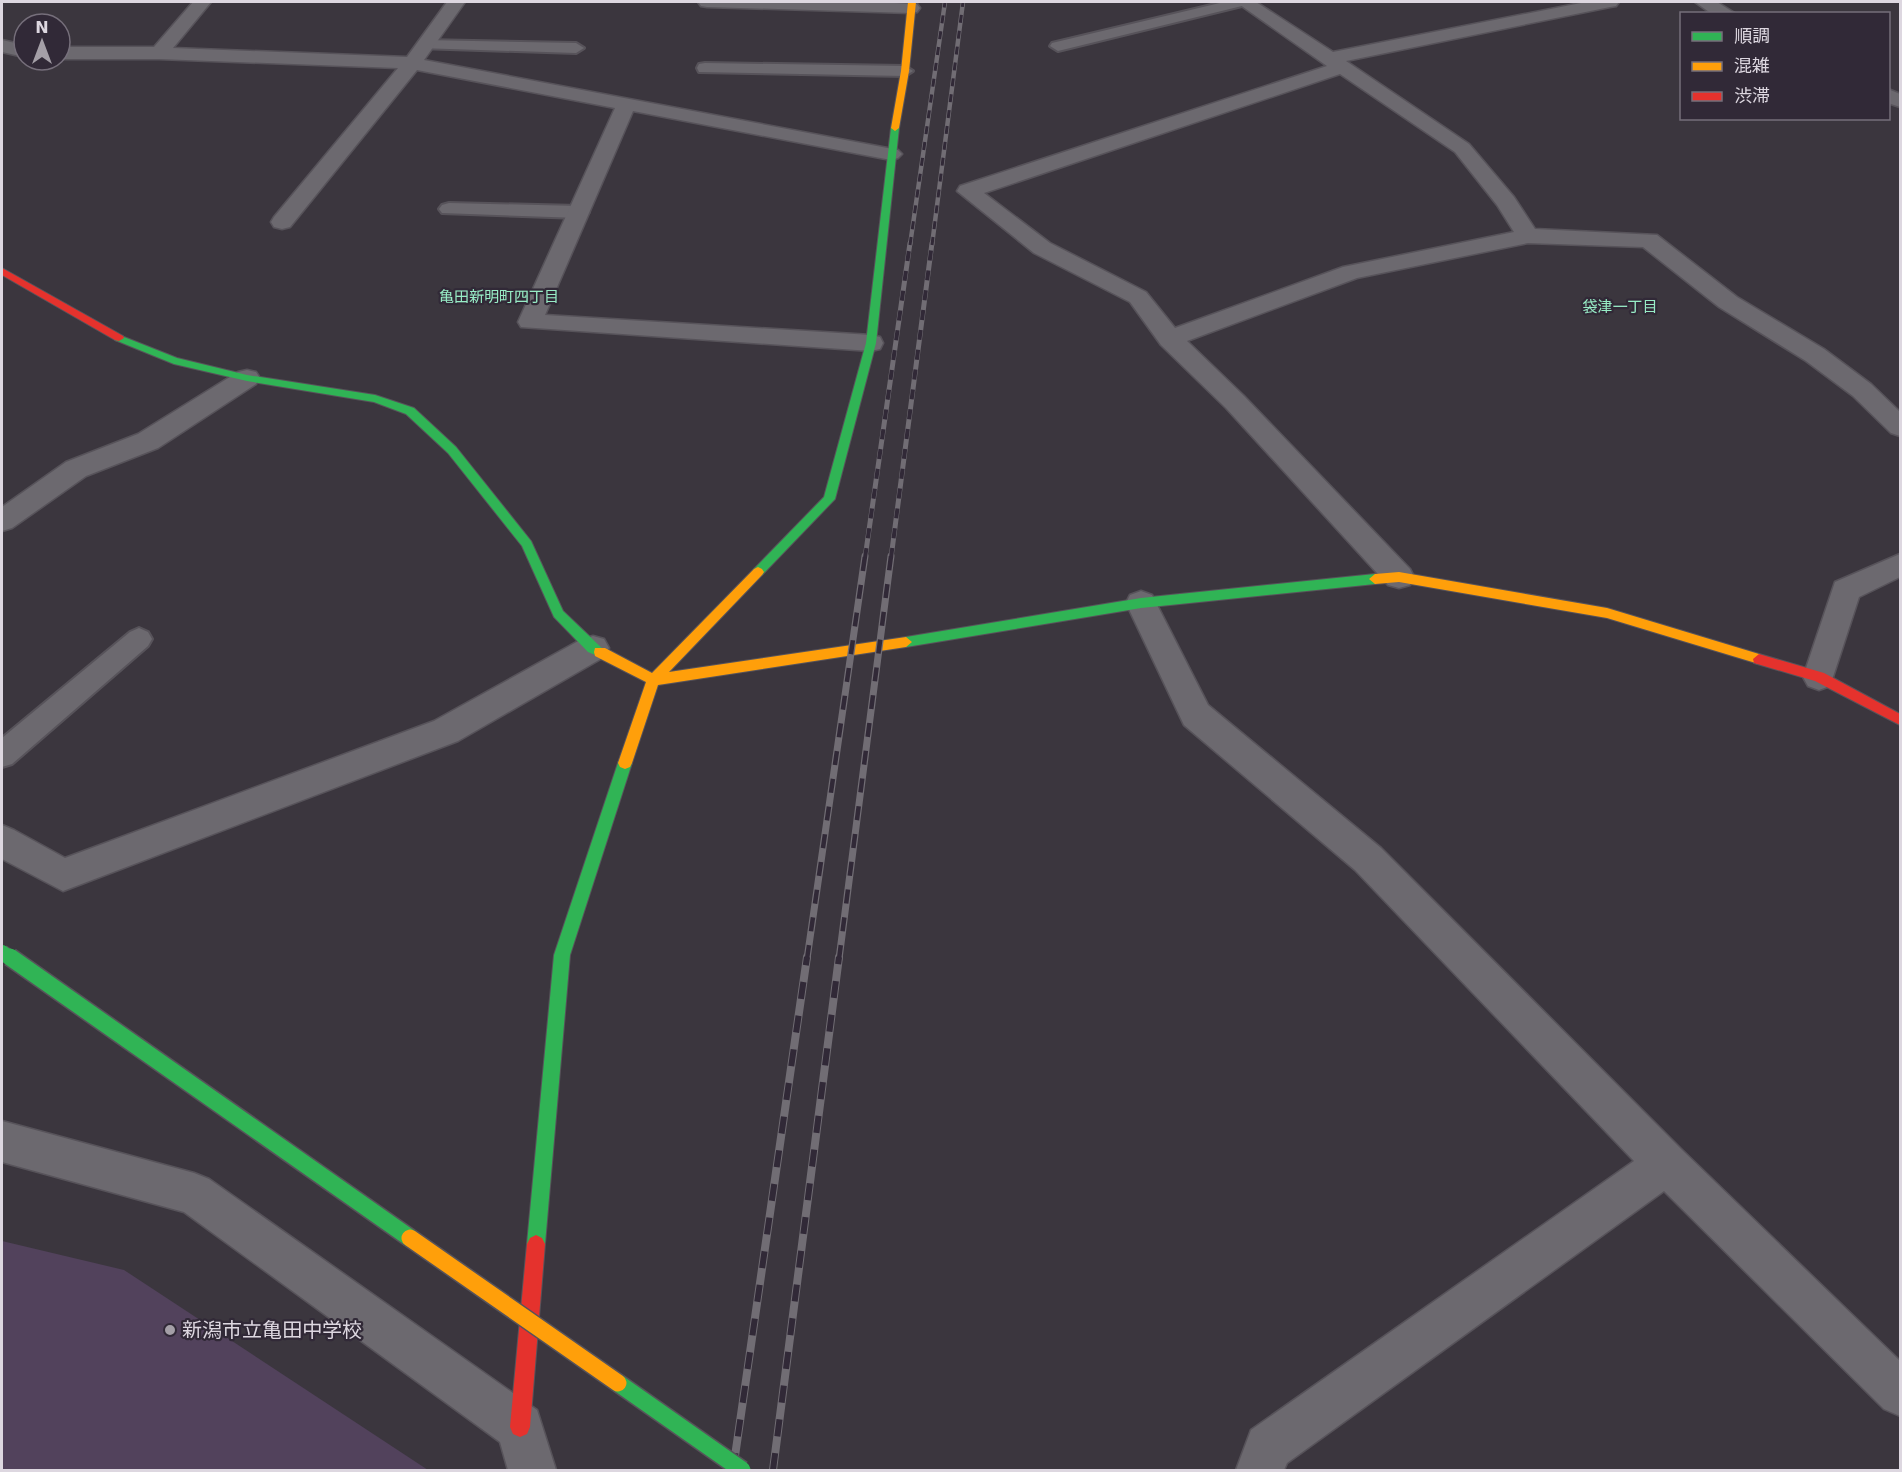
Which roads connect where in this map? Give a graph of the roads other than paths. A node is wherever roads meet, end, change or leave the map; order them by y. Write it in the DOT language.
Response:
graph roads {
  1 [pos="202,2"];
  2 [pos="456,2"];
  3 [pos="707,2"];
  4 [pos="1243,2"];
  5 [pos="1610,2"];
  6 [pos="1704,2"];
  7 [pos="911,5"];
  8 [pos="1723,12"];
  9 [pos="425,45"];
  10 [pos="1058,46"];
  11 [pos="576,48"];
  12 [pos="72,53"];
  13 [pos="159,53"];
  14 [pos="412,63"];
  15 [pos="1334,64"];
  16 [pos="705,68"];
  17 [pos="905,71"];
  18 [pos="627,103"];
  19 [pos="891,154"];
  20 [pos="449,209"];
  21 [pos="579,212"];
  22 [pos="282,222"];
  23 [pos="1528,236"];
  24 [pos="2,271"];
  25 [pos="1170,339"];
  26 [pos="871,343"];
  27 [pos="247,378"];
  28 [pos="1900,428"];
  29 [pos="2,520"];
  30 [pos="1900,565"];
  31 [pos="1398,577"];
  32 [pos="1141,603"];
  33 [pos="139,639"];
  34 [pos="593,648"];
  35 [pos="1819,677"];
  36 [pos="653,680"];
  37 [pos="1900,720"];
  38 [pos="2,755"];
  39 [pos="2,841"];
  40 [pos="2,952"];
  41 [pos="2,1142"];
  42 [pos="1666,1164"];
  43 [pos="1900,1393"];
  44 [pos="520,1427"];
  45 [pos="532,1470"];
  46 [pos="742,1470"];
  47 [pos="1260,1470"];
  1 -- 13 [label="street"];
  2 -- 9 [label="street"];
  3 -- 7 [label="street"];
  4 -- 10 [label="lane"];
  4 -- 15 [label="street"];
  5 -- 15 [label="street"];
  6 -- 8 [label="street"];
  7 -- 17 [label="street"];
  9 -- 11 [label="lane"];
  9 -- 14 [label="street"];
  12 -- 13 [label="street"];
  13 -- 14 [label="street"];
  14 -- 18 [label="street"];
  14 -- 22 [label="street"];
  15 -- 23 [label="street"];
  15 -- 25 [label="street"];
  16 -- 17 [label="lane"];
  17 -- 19 [label="street"];
  18 -- 19 [label="street"];
  18 -- 21 [label="street"];
  19 -- 26 [label="street"];
  20 -- 21 [label="lane"];
  21 -- 26 [label="street"];
  23 -- 25 [label="street"];
  23 -- 28 [label="street"];
  24 -- 27 [label="street"];
  25 -- 31 [label="street"];
  26 -- 36 [label="street"];
  27 -- 29 [label="street"];
  27 -- 34 [label="street"];
  30 -- 35 [label="street"];
  31 -- 32 [label="street"];
  31 -- 35 [label="street"];
  32 -- 36 [label="street"];
  32 -- 42 [label="street"];
  33 -- 38 [label="lane"];
  34 -- 36 [label="street"];
  34 -- 39 [label="street"];
  35 -- 37 [label="street"];
  36 -- 44 [label="street"];
  40 -- 46 [label="street, bridge"];
  41 -- 44 [label="street"];
  42 -- 43 [label="street"];
  42 -- 47 [label="street"];
  44 -- 45 [label="street"];
}
